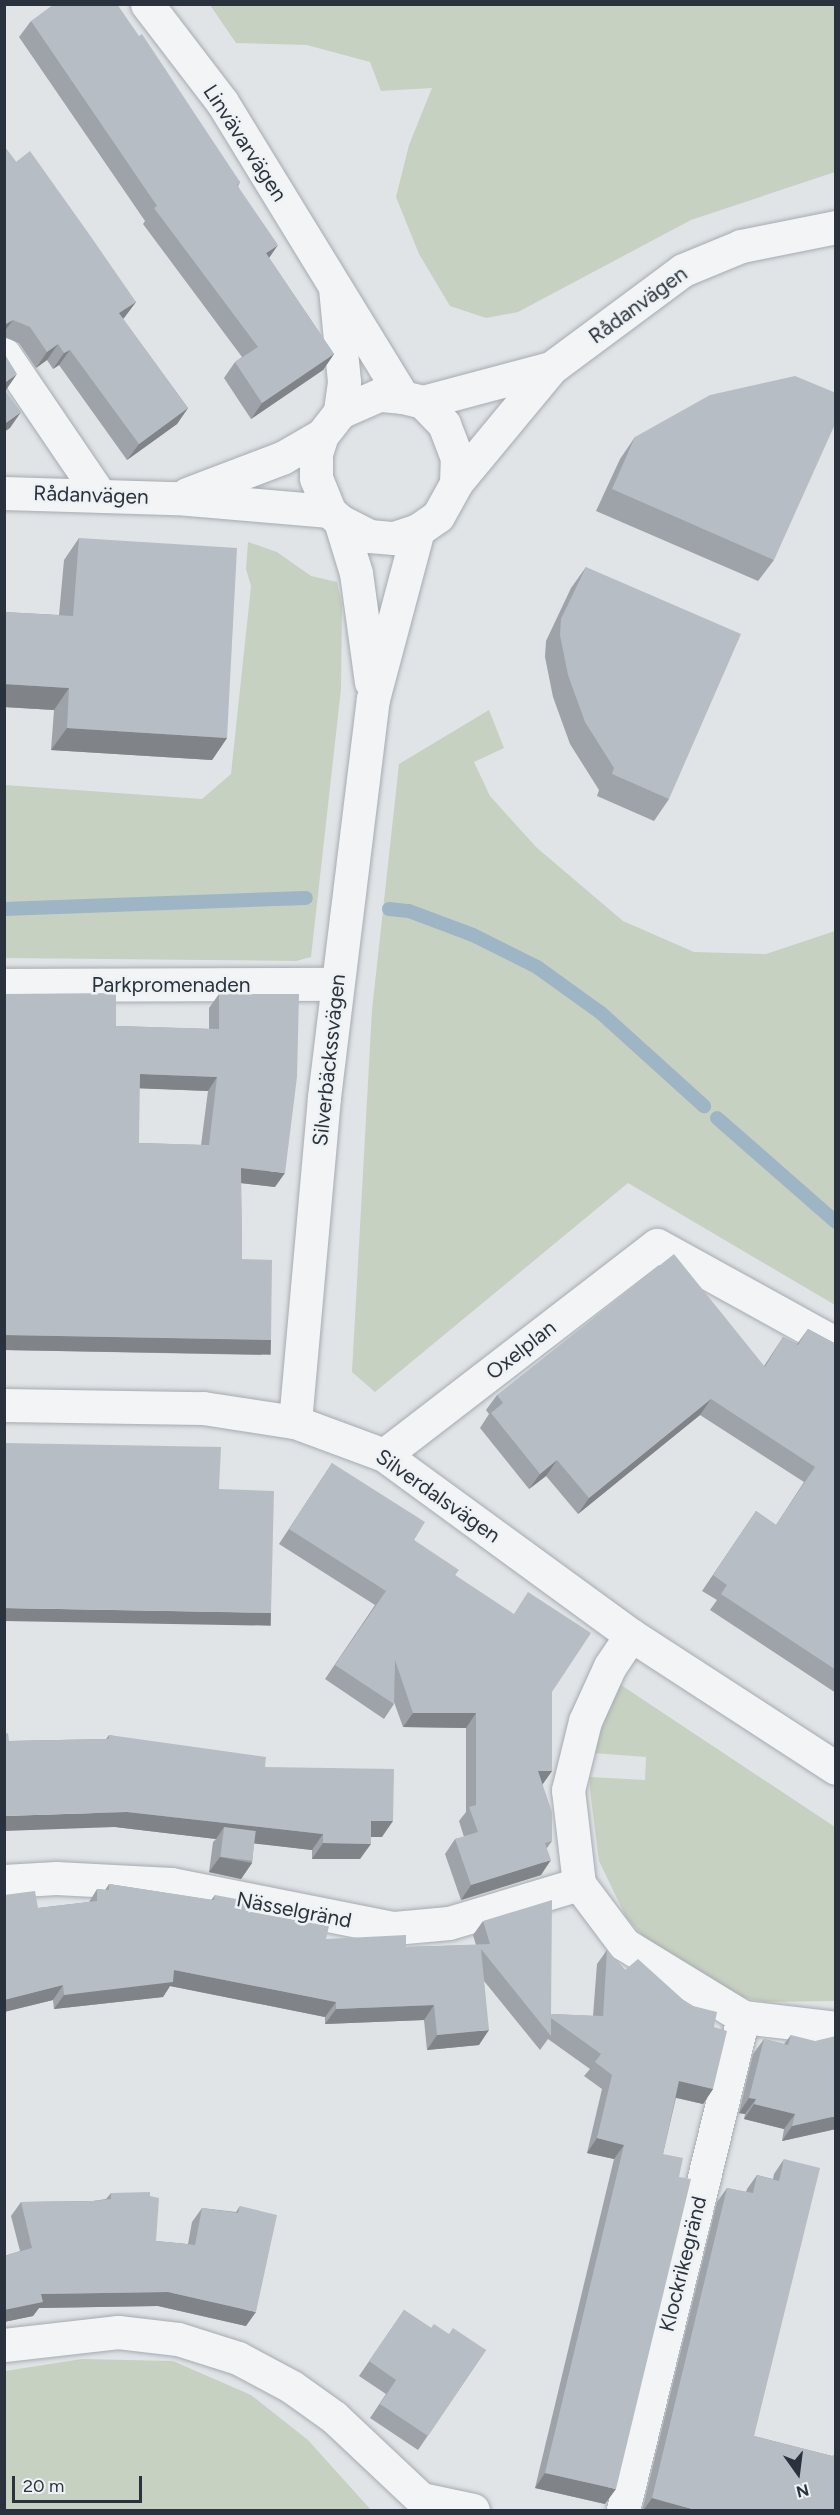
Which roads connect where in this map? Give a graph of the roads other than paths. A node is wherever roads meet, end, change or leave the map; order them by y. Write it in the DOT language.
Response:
graph roads {
  1 [pos="147,4"];
  2 [pos="836,227"];
  3 [pos="335,288"];
  4 [pos="4,354"];
  5 [pos="551,368"];
  6 [pos="413,400"];
  7 [pos="332,424"];
  8 [pos="456,483"];
  9 [pos="4,493"];
  10 [pos="100,495"];
  11 [pos="177,498"];
  12 [pos="335,516"];
  13 [pos="418,530"];
  14 [pos="373,699"];
  15 [pos="337,984"];
  16 [pos="4,985"];
  17 [pos="836,1344"];
  18 [pos="4,1405"];
  19 [pos="296,1422"];
  20 [pos="384,1455"];
  21 [pos="631,1635"];
  22 [pos="832,1758"];
  23 [pos="4,1881"];
  24 [pos="579,1884"];
  25 [pos="743,2018"];
  26 [pos="836,2028"];
  27 [pos="4,2345"];
  28 [pos="473,2511"];
  29 [pos="623,2511"];
  1 -- 3 [label="street, Linvävarvägen"];
  2 -- 5 [label="street, Rådanvägen"];
  3 -- 6 [label="street, Linvävarvägen"];
  3 -- 7 [label="street, Linvävarvägen"];
  4 -- 10 [label="street"];
  5 -- 6 [label="street, Rådanvägen"];
  5 -- 8 [label="street, Rådanvägen"];
  6 -- 7 [label="street, Rådanvägen"];
  6 -- 8 [label="street"];
  7 -- 11 [label="street, Rådanvägen"];
  7 -- 12 [label="street"];
  8 -- 13 [label="street, Rådanvägen"];
  9 -- 10 [label="street, Rådanvägen"];
  10 -- 11 [label="street, Rådanvägen"];
  11 -- 12 [label="street, Rådanvägen"];
  12 -- 13 [label="street, Rådanvägen"];
  12 -- 14 [label="street, Silverbäckssvägen"];
  13 -- 14 [label="street, Silverbäckssvägen"];
  14 -- 15 [label="street, Silverbäckssvägen"];
  15 -- 16 [label="street, Parkpromenaden"];
  15 -- 19 [label="street, Silverbäckssvägen"];
  17 -- 20 [label="street, Oxelplan"];
  18 -- 19 [label="street, Silverdalsvägen"];
  19 -- 20 [label="street, Silverdalsvägen"];
  20 -- 21 [label="street, Silverdalsvägen"];
  21 -- 22 [label="street, Silverdalsvägen"];
  21 -- 24 [label="street"];
  23 -- 24 [label="street, Nässelgränd"];
  24 -- 25 [label="street"];
  25 -- 26 [label="street"];
  25 -- 29 [label="street, Klockrikegränd"];
  27 -- 28 [label="street"];
}
